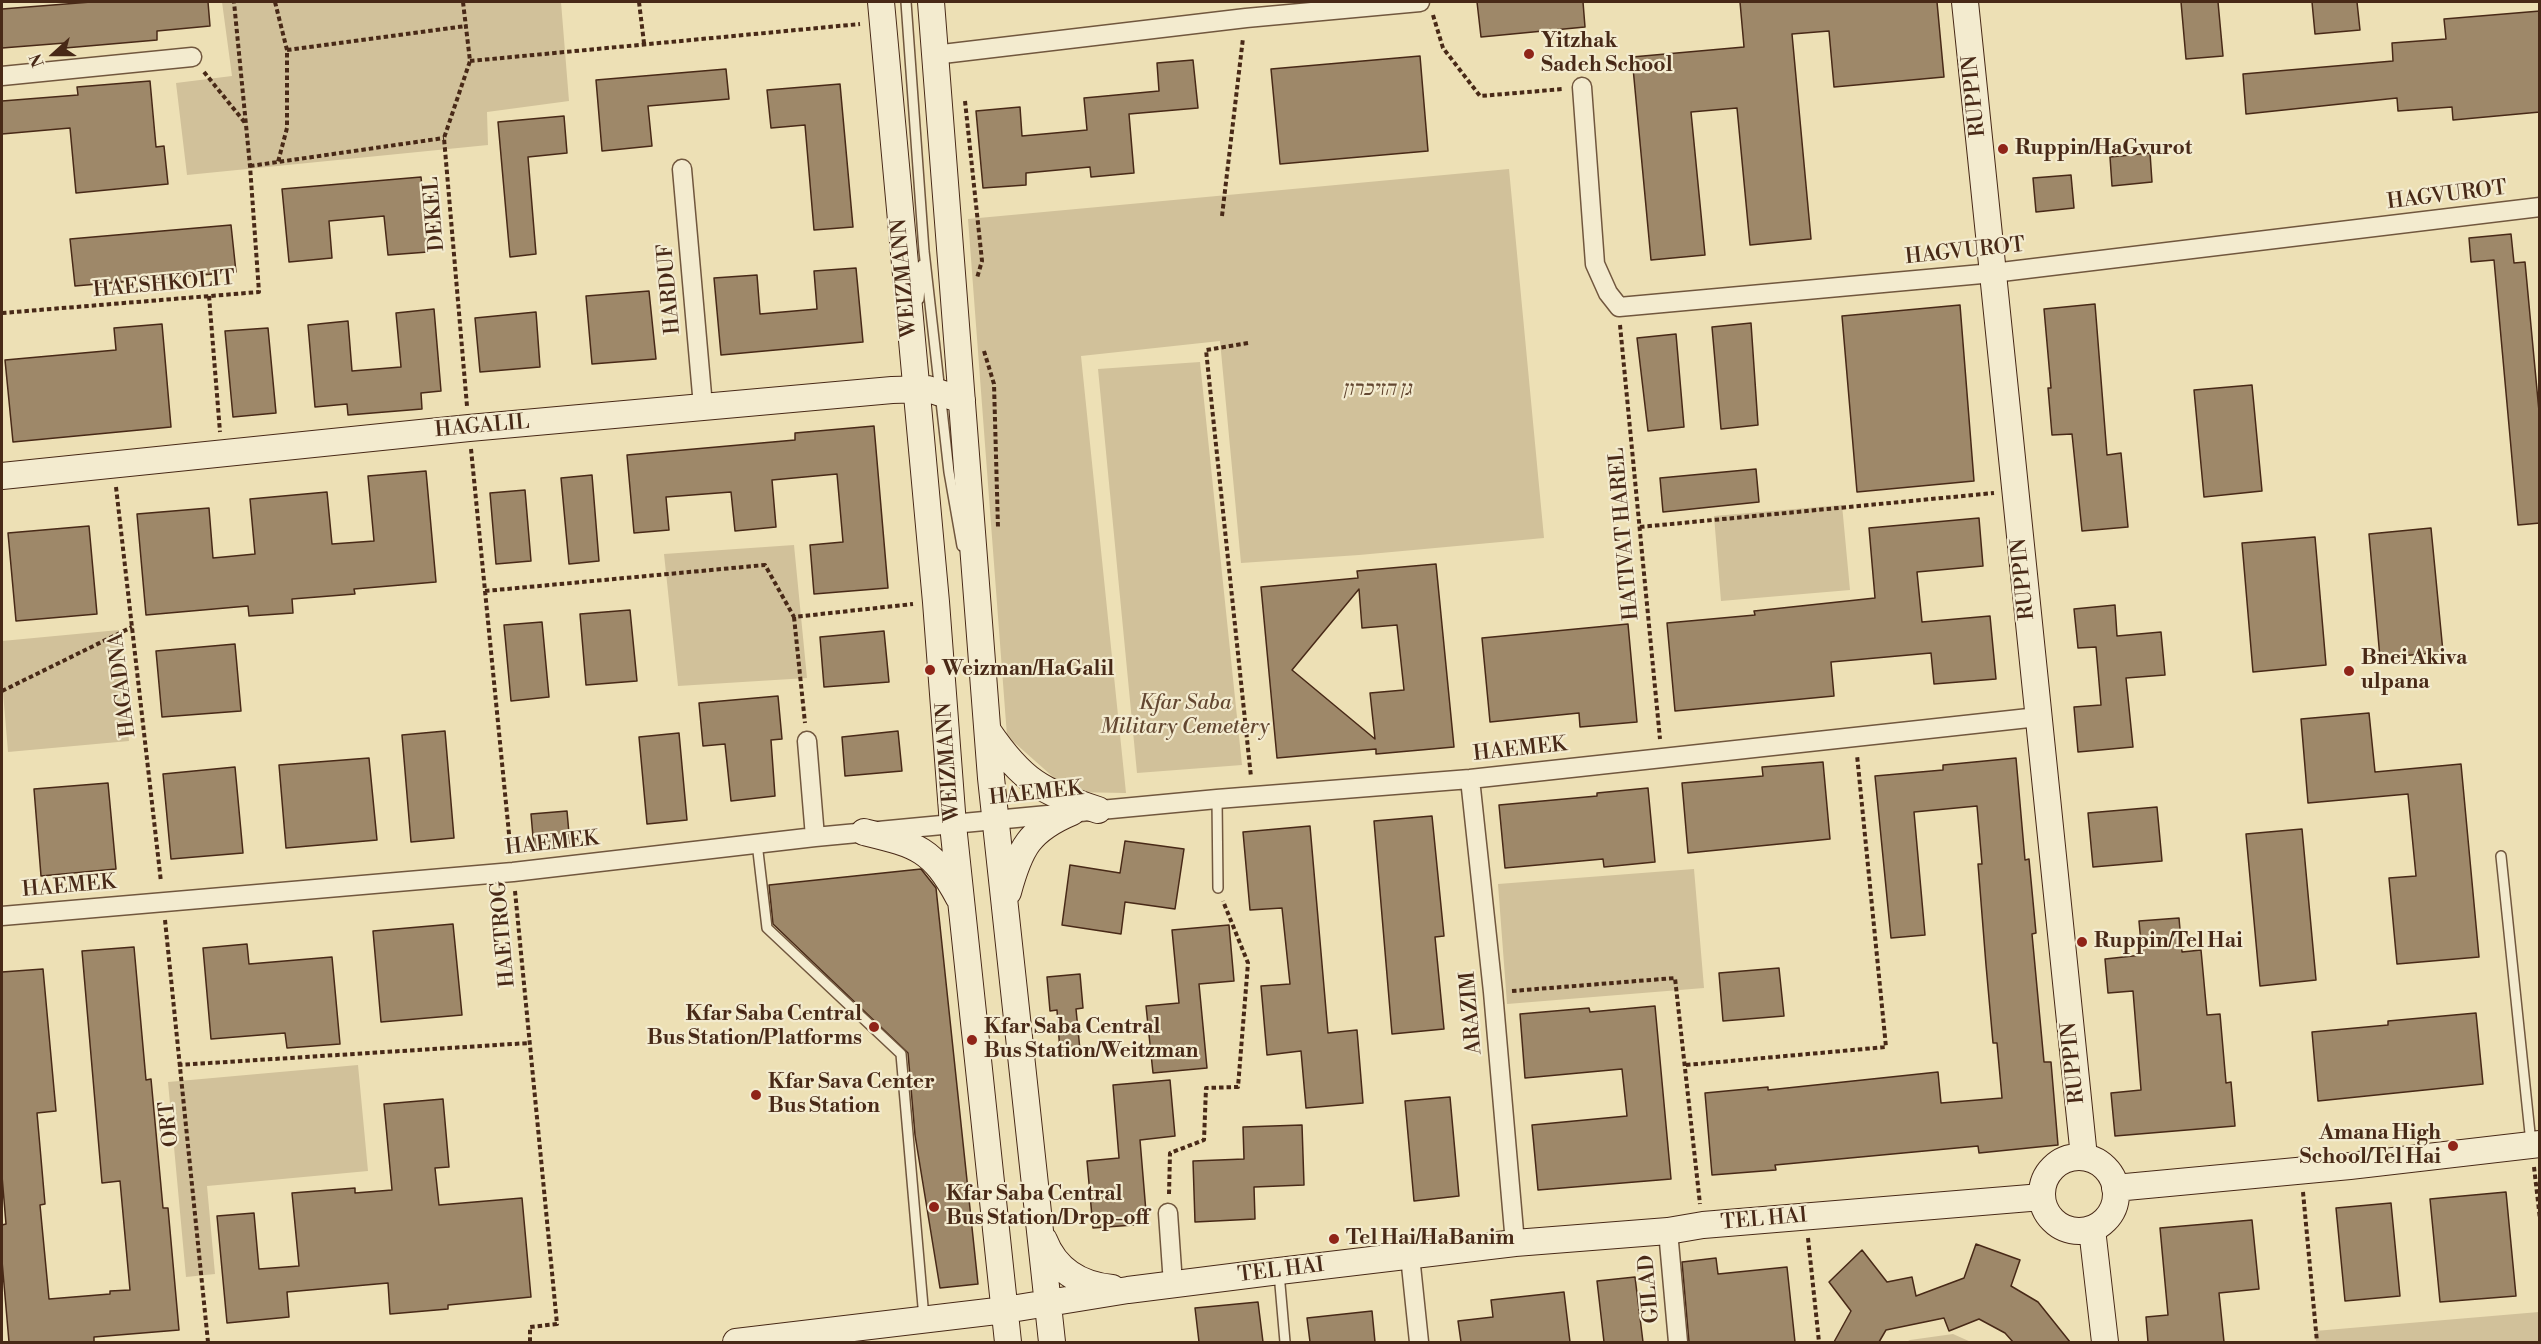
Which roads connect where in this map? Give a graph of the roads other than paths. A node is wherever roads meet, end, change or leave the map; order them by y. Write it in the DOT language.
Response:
graph roads {
  1 [pos="906,2"];
  2 [pos="931,2"];
  3 [pos="1965,2"];
  4 [pos="1426,6"];
  5 [pos="882,12"];
  6 [pos="934,55"];
  7 [pos="192,57"];
  8 [pos="2,76"];
  9 [pos="1582,87"];
  10 [pos="682,169"];
  11 [pos="2540,207"];
  12 [pos="924,251"];
  13 [pos="1993,273"];
  14 [pos="939,393"];
  15 [pos="703,406"];
  16 [pos="2,476"];
  17 [pos="2038,717"];
  18 [pos="987,729"];
  19 [pos="807,741"];
  20 [pos="1470,778"];
  21 [pos="1217,799"];
  22 [pos="1098,810"];
  23 [pos="1072,812"];
  24 [pos="994,820"];
  25 [pos="953,825"];
  26 [pos="864,832"];
  27 [pos="815,837"];
  28 [pos="757,843"];
  29 [pos="2501,856"];
  30 [pos="1218,888"];
  31 [pos="1005,904"];
  32 [pos="963,906"];
  33 [pos="2,916"];
  34 [pos="2535,1145"];
  35 [pos="2084,1157"];
  36 [pos="2115,1188"];
  37 [pos="2042,1197"];
  38 [pos="1168,1213"];
  39 [pos="1039,1228"];
  40 [pos="2092,1229"];
  41 [pos="1668,1231"];
  42 [pos="1515,1243"];
  43 [pos="1410,1256"];
  44 [pos="1279,1271"];
  45 [pos="1173,1284"];
  46 [pos="1128,1290"];
  47 [pos="1048,1303"];
  48 [pos="1005,1310"];
  49 [pos="953,1315"];
  50 [pos="924,1318"];
  51 [pos="736,1342"];
  52 [pos="1004,1342"];
  53 [pos="1008,1342"];
  54 [pos="1052,1342"];
  55 [pos="1284,1342"];
  56 [pos="1419,1342"];
  57 [pos="1678,1342"];
  58 [pos="2105,1342"];
  1 -- 12 [label="lane"];
  2 -- 6 [label="street, WEIZMANN"];
  3 -- 13 [label="street, RUPPIN"];
  4 -- 6 [label="street"];
  5 -- 14 [label="street, WEIZMANN"];
  6 -- 14 [label="street, WEIZMANN"];
  7 -- 8 [label="street"];
  9 -- 13 [label="street, HAGVUROT"];
  10 -- 15 [label="street, HARDUF"];
  11 -- 13 [label="street, HAGVUROT"];
  12 -- 14 [label="lane"];
  12 -- 14 [label="lane"];
  13 -- 17 [label="street, RUPPIN"];
  14 -- 15 [label="street, HAGALIL"];
  14 -- 18 [label="street, WEIZMANN"];
  14 -- 25 [label="street, WEIZMANN"];
  15 -- 16 [label="street, HAGALIL"];
  17 -- 20 [label="street, HAEMEK"];
  17 -- 35 [label="street, RUPPIN"];
  18 -- 22 [label="street"];
  18 -- 24 [label="street, WEIZMANN"];
  19 -- 27 [label="street"];
  20 -- 21 [label="street, HAEMEK"];
  20 -- 42 [label="street, ARAZIM"];
  21 -- 22 [label="street, HAEMEK"];
  21 -- 30 [label="lane"];
  22 -- 23 [label="street, HAEMEK"];
  23 -- 24 [label="street, HAEMEK"];
  23 -- 31 [label="street"];
  24 -- 25 [label="street, HAEMEK"];
  24 -- 31 [label="street, WEIZMANN"];
  25 -- 26 [label="street, HAEMEK"];
  25 -- 32 [label="street, WEIZMANN"];
  26 -- 27 [label="street, HAEMEK"];
  26 -- 32 [label="street"];
  27 -- 28 [label="street, HAEMEK"];
  28 -- 33 [label="street, HAEMEK"];
  28 -- 50 [label="lane"];
  29 -- 34 [label="lane"];
  31 -- 39 [label="street, WEIZMANN"];
  32 -- 48 [label="street, WEIZMANN"];
  34 -- 36 [label="street"];
  35 -- 36 [label="street"];
  35 -- 37 [label="street"];
  36 -- 40 [label="street"];
  37 -- 40 [label="street"];
  37 -- 41 [label="street, TEL HAI"];
  38 -- 45 [label="street"];
  39 -- 46 [label="street"];
  39 -- 47 [label="street, WEIZMANN"];
  40 -- 58 [label="street"];
  41 -- 42 [label="street, TEL HAI"];
  41 -- 57 [label="street, GILAD"];
  42 -- 43 [label="street, TEL HAI"];
  43 -- 44 [label="street, TEL HAI"];
  43 -- 56 [label="street"];
  44 -- 45 [label="street, TEL HAI"];
  44 -- 55 [label="lane"];
  45 -- 46 [label="street, TEL HAI"];
  46 -- 47 [label="street, TEL HAI"];
  47 -- 48 [label="street, TEL HAI"];
  47 -- 54 [label="street, WEIZMANN"];
  48 -- 49 [label="street, TEL HAI"];
  48 -- 53 [label="street, WEIZMANN"];
  49 -- 50 [label="street, TEL HAI"];
  49 -- 52 [label="street"];
  50 -- 51 [label="street, TEL HAI"];
}
